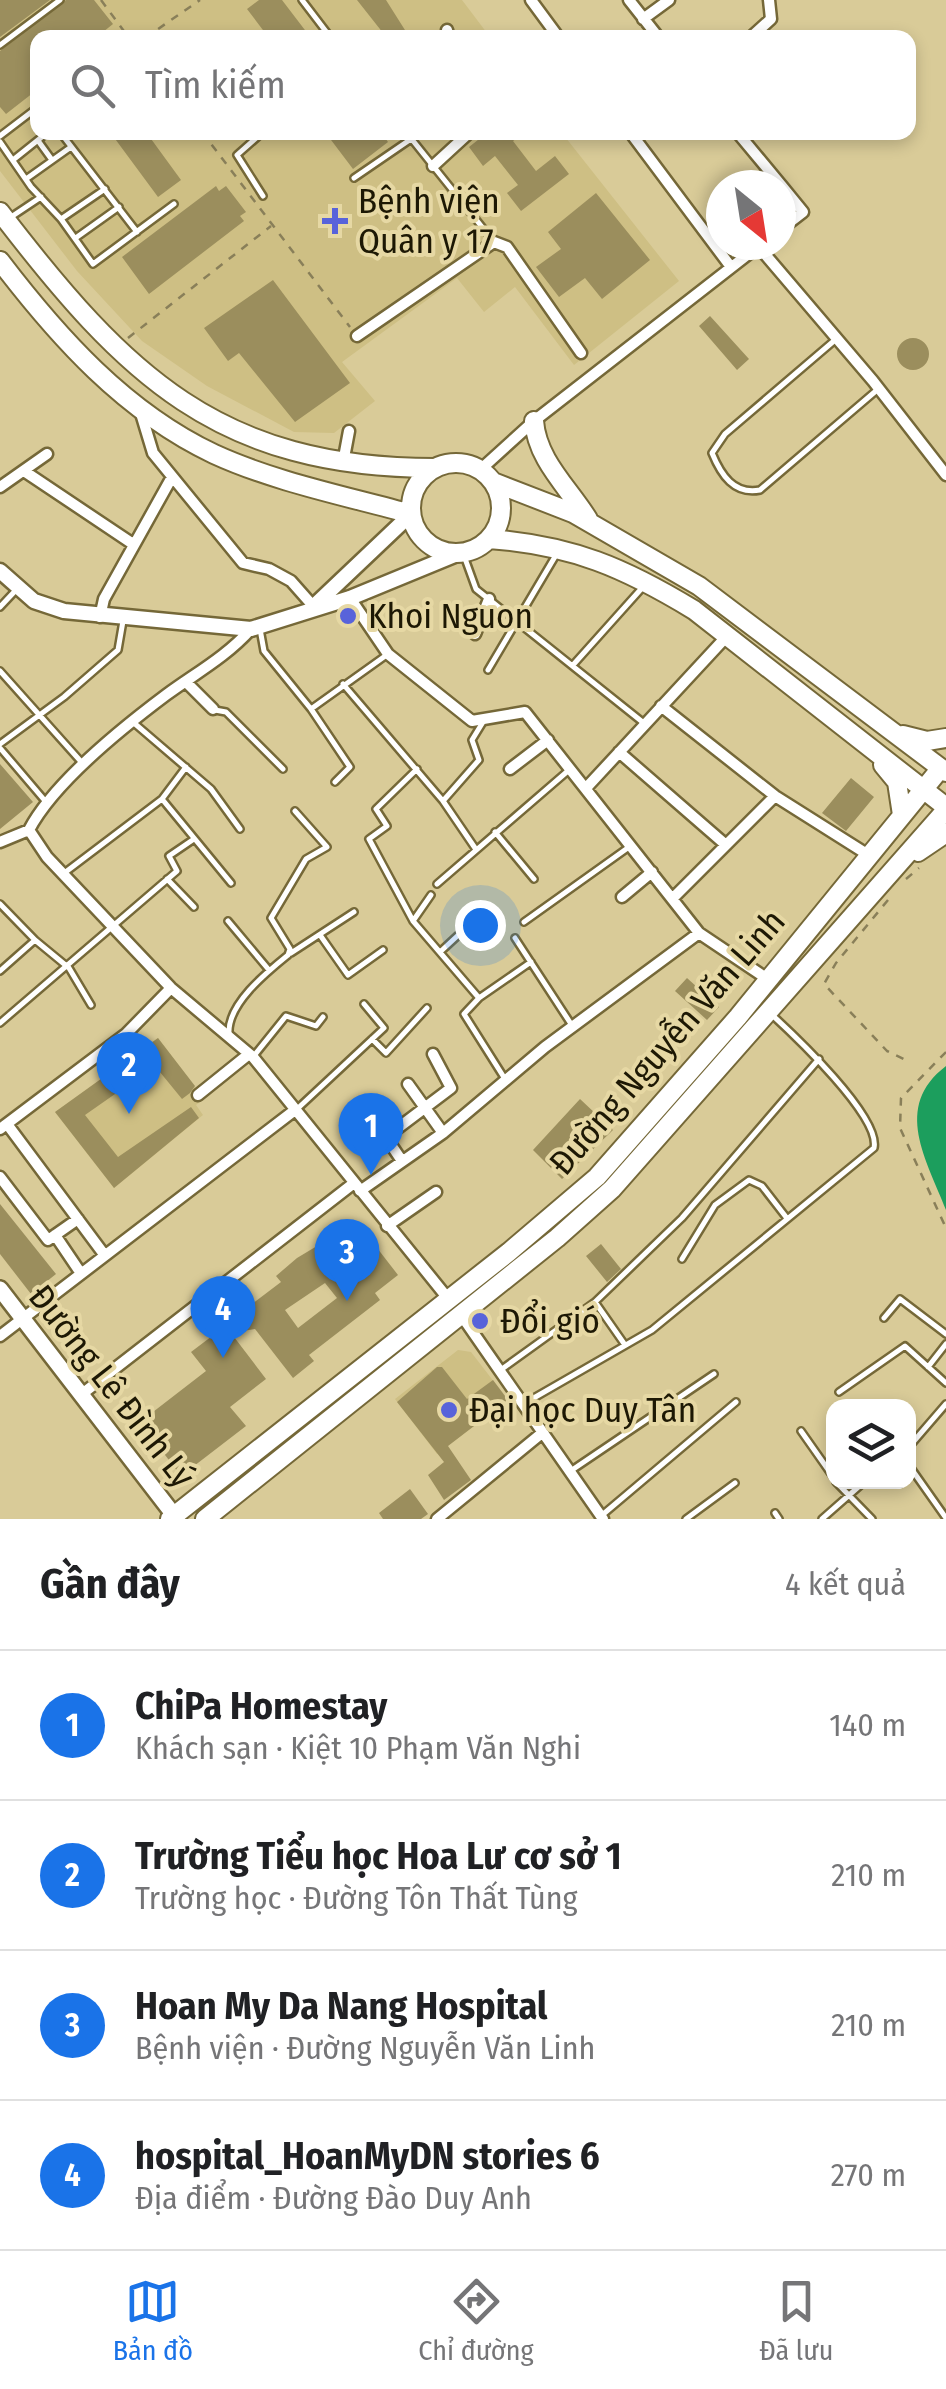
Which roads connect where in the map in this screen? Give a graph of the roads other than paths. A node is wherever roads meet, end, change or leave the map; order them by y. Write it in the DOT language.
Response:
graph roads {
  1 [pos="60,0"];
  2 [pos="302,0"];
  3 [pos="531,0"];
  4 [pos="630,0"];
  5 [pos="669,0"];
  6 [pos="769,0"];
  7 [pos="643,19"];
  8 [pos="325,30"];
  9 [pos="553,30"];
  10 [pos="652,30"];
  11 [pos="759,30"];
  12 [pos="0,44"];
  13 [pos="30,114"];
  14 [pos="0,139"];
  15 [pos="65,140"];
  16 [pos="254,140"];
  17 [pos="404,140"];
  18 [pos="412,140"];
  19 [pos="461,140"];
  20 [pos="636,140"];
  21 [pos="744,140"];
  22 [pos="38,141"];
  23 [pos="70,147"];
  24 [pos="13,160"];
  25 [pos="52,160"];
  26 [pos="433,166"];
  27 [pos="769,170"];
  28 [pos="354,178"];
  29 [pos="26,179"];
  30 [pos="104,189"];
  31 [pos="263,196"];
  32 [pos="40,197"];
  33 [pos="174,204"];
  34 [pos="119,207"];
  35 [pos="2,219"];
  36 [pos="61,219"];
  37 [pos="137,232"];
  38 [pos="76,238"];
  39 [pos="494,242"];
  40 [pos="741,260"];
  41 [pos="770,260"];
  42 [pos="1,264"];
  43 [pos="732,267"];
  44 [pos="357,336"];
  45 [pos="835,340"];
  46 [pos="581,353"];
  47 [pos="879,388"];
  48 [pos="140,409"];
  49 [pos="534,420"];
  50 [pos="349,431"];
  51 [pos="48,454"];
  52 [pos="343,464"];
  53 [pos="435,468"];
  54 [pos="24,470"];
  55 [pos="487,476"];
  56 [pos="946,476"];
  57 [pos="172,477"];
  58 [pos="0,487"];
  59 [pos="411,514"];
  60 [pos="591,524"];
  61 [pos="489,539"];
  62 [pos="133,544"];
  63 [pos="560,548"];
  64 [pos="460,553"];
  65 [pos="0,572"];
  66 [pos="647,582"];
  67 [pos="16,590"];
  68 [pos="350,598"];
  69 [pos="488,599"];
  70 [pos="0,607"];
  71 [pos="314,607"];
  72 [pos="100,617"];
  73 [pos="123,618"];
  74 [pos="518,622"];
  75 [pos="255,627"];
  76 [pos="475,634"];
  77 [pos="727,636"];
  78 [pos="388,654"];
  79 [pos="572,666"];
  80 [pos="488,670"];
  81 [pos="0,671"];
  82 [pos="186,682"];
  83 [pos="343,684"];
  84 [pos="662,706"];
  85 [pos="213,709"];
  86 [pos="311,709"];
  87 [pos="38,717"];
  88 [pos="485,719"];
  89 [pos="134,722"];
  90 [pos="645,724"];
  91 [pos="893,731"];
  92 [pos="946,738"];
  93 [pos="548,740"];
  94 [pos="0,746"];
  95 [pos="867,746"];
  96 [pos="619,752"];
  97 [pos="85,766"];
  98 [pos="944,767"];
  99 [pos="186,768"];
  100 [pos="572,768"];
  101 [pos="283,769"];
  102 [pos="417,769"];
  103 [pos="510,770"];
  104 [pos="335,782"];
  105 [pos="587,787"];
  106 [pos="923,788"];
  107 [pos="775,796"];
  108 [pos="162,800"];
  109 [pos="443,801"];
  110 [pos="46,802"];
  111 [pos="946,808"];
  112 [pos="294,811"];
  113 [pos="902,815"];
  114 [pos="240,828"];
  115 [pos="29,830"];
  116 [pos="495,832"];
  117 [pos="946,834"];
  118 [pos="1,839"];
  119 [pos="194,839"];
  120 [pos="632,845"];
  121 [pos="726,845"];
  122 [pos="474,848"];
  123 [pos="870,856"];
  124 [pos="652,872"];
  125 [pos="63,874"];
  126 [pos="167,879"];
  127 [pos="534,879"];
  128 [pos="231,884"];
  129 [pos="438,884"];
  130 [pos="891,888"];
  131 [pos="431,895"];
  132 [pos="622,897"];
  133 [pos="672,898"];
  134 [pos="0,904"];
  135 [pos="194,907"];
  136 [pos="354,912"];
  137 [pos="480,916"];
  138 [pos="228,921"];
  139 [pos="412,921"];
  140 [pos="524,922"];
  141 [pos="112,926"];
  142 [pos="699,933"];
  143 [pos="320,935"];
  144 [pos="516,938"];
  145 [pos="35,940"];
  146 [pos="384,950"];
  147 [pos="440,952"];
  148 [pos="288,955"];
  149 [pos="531,962"];
  150 [pos="68,968"];
  151 [pos="269,970"];
  152 [pos="0,971"];
  153 [pos="769,980"];
  154 [pos="171,988"];
  155 [pos="479,998"];
  156 [pos="364,1004"];
  157 [pos="92,1005"];
  158 [pos="428,1008"];
  159 [pos="770,1012"];
  160 [pos="323,1017"];
  161 [pos="738,1017"];
  162 [pos="0,1023"];
  163 [pos="572,1028"];
  164 [pos="754,1031"];
  165 [pos="229,1034"];
  166 [pos="372,1039"];
  167 [pos="432,1054"];
  168 [pos="251,1056"];
  169 [pos="819,1059"];
  170 [pos="506,1081"];
  171 [pos="408,1084"];
  172 [pos="198,1094"];
  173 [pos="296,1110"];
  174 [pos="427,1110"];
  175 [pos="651,1118"];
  176 [pos="4,1126"];
  177 [pos="666,1131"];
  178 [pos="444,1132"];
  179 [pos="402,1161"];
  180 [pos="0,1177"];
  181 [pos="357,1187"];
  182 [pos="436,1192"];
  183 [pos="786,1217"];
  184 [pos="78,1219"];
  185 [pos="387,1226"];
  186 [pos="55,1235"];
  187 [pos="103,1253"];
  188 [pos="682,1259"];
  189 [pos="80,1272"];
  190 [pos="0,1289"];
  191 [pos="449,1299"];
  192 [pos="596,1302"];
  193 [pos="461,1316"];
  194 [pos="23,1318"];
  195 [pos="884,1318"];
  196 [pos="946,1334"];
  197 [pos="0,1336"];
  198 [pos="946,1344"];
  199 [pos="625,1345"];
  200 [pos="928,1367"];
  201 [pos="499,1371"];
  202 [pos="714,1374"];
  203 [pos="946,1383"];
  204 [pos="839,1392"];
  205 [pos="82,1394"];
  206 [pos="736,1402"];
  207 [pos="522,1404"];
  208 [pos="946,1404"];
  209 [pos="801,1431"];
  210 [pos="542,1433"];
  211 [pos="916,1439"];
  212 [pos="826,1467"];
  213 [pos="570,1472"];
  214 [pos="916,1475"];
  215 [pos="736,1483"];
  216 [pos="841,1489"];
  217 [pos="855,1489"];
  218 [pos="846,1496"];
  219 [pos="173,1518"];
  220 [pos="602,1518"];
  221 [pos="946,1518"];
  222 [pos="205,1519"];
  223 [pos="436,1519"];
  224 [pos="686,1519"];
  225 [pos="822,1519"];
  226 [pos="872,1519"];
  1 -- 12 [label="lane"];
  2 -- 8 [label="lane"];
  3 -- 9 [label="street"];
  4 -- 7 [label="street"];
  5 -- 7 [label="street"];
  6 -- 11 [label="street"];
  7 -- 10 [label="street"];
  13 -- 14 [label="lane"];
  14 -- 24 [label="lane"];
  15 -- 23 [label="lane"];
  16 -- 31 [label="lane"];
  17 -- 28 [label="lane"];
  18 -- 26 [label="lane"];
  19 -- 26 [label="street"];
  20 -- 43 [label="street"];
  21 -- 27 [label="street"];
  22 -- 24 [label="lane"];
  22 -- 25 [label="lane"];
  23 -- 25 [label="lane"];
  23 -- 30 [label="lane"];
  24 -- 29 [label="lane"];
  25 -- 29 [label="lane"];
  26 -- 39 [label="lane"];
  29 -- 32 [label="lane"];
  30 -- 34 [label="lane"];
  30 -- 36 [label="lane"];
  32 -- 35 [label="lane"];
  32 -- 36 [label="lane"];
  33 -- 37 [label="lane"];
  34 -- 37 [label="lane"];
  34 -- 38 [label="lane"];
  35 -- 52 [label="main road"];
  36 -- 38 [label="lane"];
  37 -- 38 [label="lane"];
  39 -- 44 [label="street"];
  39 -- 46 [label="street"];
  40 -- 43 [label="street"];
  41 -- 45 [label="street"];
  42 -- 48 [label="main road"];
  43 -- 49 [label="street"];
  45 -- 47 [label="street"];
  45 -- 47 [label="lane"];
  47 -- 56 [label="street"];
  48 -- 57 [label="street"];
  48 -- 59 [label="main road"];
  49 -- 55 [label="street"];
  49 -- 60 [label="main road"];
  50 -- 52 [label="street"];
  51 -- 54 [label="street"];
  52 -- 53 [label="main road"];
  53 -- 55 [label="main road"];
  53 -- 59 [label="main road"];
  54 -- 58 [label="street"];
  54 -- 62 [label="street"];
  55 -- 60 [label="main road"];
  55 -- 61 [label="main road"];
  57 -- 62 [label="street"];
  57 -- 71 [label="street"];
  59 -- 64 [label="main road"];
  59 -- 71 [label="street"];
  60 -- 91 [label="main road"];
  61 -- 63 [label="main road"];
  61 -- 64 [label="main road"];
  62 -- 72 [label="street"];
  63 -- 66 [label="main road"];
  63 -- 74 [label="lane"];
  64 -- 68 [label="street"];
  64 -- 69 [label="lane"];
  65 -- 67 [label="street"];
  66 -- 77 [label="main road"];
  66 -- 79 [label="lane"];
  67 -- 70 [label="lane"];
  67 -- 72 [label="street"];
  68 -- 71 [label="street"];
  68 -- 78 [label="street"];
  69 -- 74 [label="lane"];
  69 -- 76 [label="street"];
  71 -- 75 [label="street"];
  72 -- 73 [label="street"];
  73 -- 75 [label="street"];
  73 -- 87 [label="lane"];
  74 -- 79 [label="lane"];
  74 -- 80 [label="lane"];
  75 -- 82 [label="street"];
  75 -- 86 [label="lane"];
  77 -- 84 [label="street"];
  77 -- 95 [label="main road"];
  78 -- 83 [label="lane"];
  78 -- 88 [label="street"];
  79 -- 90 [label="lane"];
  81 -- 87 [label="lane"];
  82 -- 85 [label="street"];
  82 -- 89 [label="street"];
  83 -- 86 [label="lane"];
  83 -- 102 [label="lane"];
  84 -- 90 [label="street"];
  84 -- 107 [label="street"];
  85 -- 101 [label="lane"];
  86 -- 104 [label="lane"];
  87 -- 94 [label="lane"];
  87 -- 97 [label="lane"];
  88 -- 93 [label="street"];
  88 -- 109 [label="lane"];
  89 -- 97 [label="street"];
  89 -- 99 [label="lane"];
  90 -- 96 [label="street"];
  91 -- 92 [label="main road"];
  91 -- 98 [label="main road"];
  93 -- 100 [label="street"];
  93 -- 103 [label="street"];
  94 -- 110 [label="lane"];
  95 -- 106 [label="main road"];
  95 -- 113 [label="main road"];
  96 -- 105 [label="street"];
  96 -- 121 [label="street"];
  97 -- 110 [label="street"];
  98 -- 106 [label="main road, Đường Nguyễn Văn Linh"];
  99 -- 108 [label="lane"];
  99 -- 114 [label="lane"];
  100 -- 105 [label="street"];
  100 -- 116 [label="lane"];
  102 -- 109 [label="lane"];
  102 -- 139 [label="lane"];
  105 -- 120 [label="street"];
  106 -- 111 [label="main road"];
  106 -- 113 [label="main road, Đường Nguyễn Văn Linh"];
  107 -- 121 [label="street"];
  107 -- 123 [label="street"];
  108 -- 119 [label="lane"];
  108 -- 125 [label="lane"];
  109 -- 122 [label="lane"];
  110 -- 115 [label="street"];
  111 -- 130 [label="main road, Đường Nguyễn Văn Linh"];
  112 -- 148 [label="lane"];
  113 -- 123 [label="main road, Đường Nguyễn Văn Linh"];
  115 -- 118 [label="street"];
  115 -- 125 [label="street"];
  116 -- 122 [label="lane"];
  116 -- 127 [label="lane"];
  117 -- 130 [label="main road"];
  119 -- 126 [label="lane"];
  119 -- 128 [label="lane"];
  120 -- 124 [label="street"];
  120 -- 140 [label="lane"];
  121 -- 133 [label="street"];
  122 -- 129 [label="lane"];
  123 -- 153 [label="main road, Đường Nguyễn Văn Linh"];
  124 -- 132 [label="street"];
  124 -- 133 [label="street"];
  125 -- 141 [label="street"];
  126 -- 135 [label="lane"];
  126 -- 141 [label="lane"];
  130 -- 159 [label="main road, Đường Nguyễn Văn Linh"];
  131 -- 139 [label="lane"];
  133 -- 142 [label="street"];
  134 -- 145 [label="lane"];
  136 -- 143 [label="lane"];
  137 -- 147 [label="lane"];
  138 -- 151 [label="lane"];
  139 -- 147 [label="lane"];
  141 -- 150 [label="lane"];
  141 -- 154 [label="street"];
  142 -- 153 [label="street"];
  142 -- 163 [label="street"];
  143 -- 146 [label="lane"];
  143 -- 148 [label="lane"];
  144 -- 149 [label="lane"];
  145 -- 150 [label="lane"];
  145 -- 152 [label="lane"];
  147 -- 155 [label="lane"];
  148 -- 151 [label="lane"];
  149 -- 155 [label="lane"];
  149 -- 163 [label="lane"];
  150 -- 157 [label="lane"];
  150 -- 162 [label="lane"];
  151 -- 165 [label="lane"];
  153 -- 161 [label="main road, Đường Nguyễn Văn Linh"];
  154 -- 165 [label="street"];
  154 -- 176 [label="street"];
  155 -- 170 [label="lane"];
  156 -- 166 [label="lane"];
  158 -- 166 [label="lane"];
  159 -- 164 [label="main road, Đường Nguyễn Văn Linh"];
  159 -- 169 [label="lane"];
  160 -- 168 [label="lane"];
  161 -- 164 [label="main road"];
  161 -- 175 [label="main road, Đường Nguyễn Văn Linh"];
  163 -- 170 [label="street"];
  164 -- 177 [label="main road, Đường Nguyễn Văn Linh"];
  165 -- 168 [label="street"];
  166 -- 173 [label="lane"];
  167 -- 174 [label="street"];
  168 -- 172 [label="street"];
  168 -- 173 [label="street"];
  169 -- 183 [label="lane"];
  169 -- 192 [label="lane"];
  170 -- 178 [label="street"];
  171 -- 174 [label="street"];
  173 -- 181 [label="street"];
  173 -- 187 [label="street"];
  174 -- 178 [label="street"];
  174 -- 179 [label="street"];
  175 -- 177 [label="main road"];
  175 -- 191 [label="main road, Đường Nguyễn Văn Linh"];
  176 -- 184 [label="street"];
  177 -- 193 [label="main road, Đường Nguyễn Văn Linh"];
  178 -- 179 [label="street"];
  179 -- 181 [label="street"];
  180 -- 186 [label="street"];
  181 -- 185 [label="street"];
  181 -- 205 [label="street"];
  182 -- 185 [label="street"];
  183 -- 188 [label="lane"];
  183 -- 199 [label="lane"];
  184 -- 186 [label="street"];
  184 -- 187 [label="street"];
  185 -- 191 [label="street"];
  186 -- 189 [label="street"];
  187 -- 189 [label="street"];
  189 -- 194 [label="street"];
  190 -- 194 [label="main road, Đường Lê Đình Lý"];
  191 -- 193 [label="street"];
  191 -- 219 [label="main road, Đường Nguyễn Văn Linh"];
  192 -- 199 [label="lane"];
  192 -- 201 [label="lane"];
  193 -- 201 [label="street"];
  193 -- 222 [label="main road, Đường Nguyễn Văn Linh"];
  194 -- 197 [label="street"];
  194 -- 205 [label="main road, Đường Lê Đình Lý"];
  195 -- 196 [label="lane"];
  198 -- 200 [label="lane"];
  199 -- 207 [label="lane"];
  200 -- 203 [label="lane"];
  200 -- 204 [label="lane"];
  201 -- 207 [label="street"];
  202 -- 213 [label="lane"];
  205 -- 219 [label="main road, Đường Lê Đình Lý"];
  206 -- 220 [label="lane"];
  207 -- 210 [label="street"];
  208 -- 211 [label="lane"];
  209 -- 212 [label="lane"];
  210 -- 213 [label="street"];
  210 -- 223 [label="street"];
  213 -- 220 [label="street"];
  214 -- 221 [label="lane"];
  215 -- 224 [label="lane"];
  216 -- 218 [label="lane"];
  217 -- 218 [label="lane"];
  218 -- 225 [label="lane"];
  218 -- 226 [label="lane"];
}
